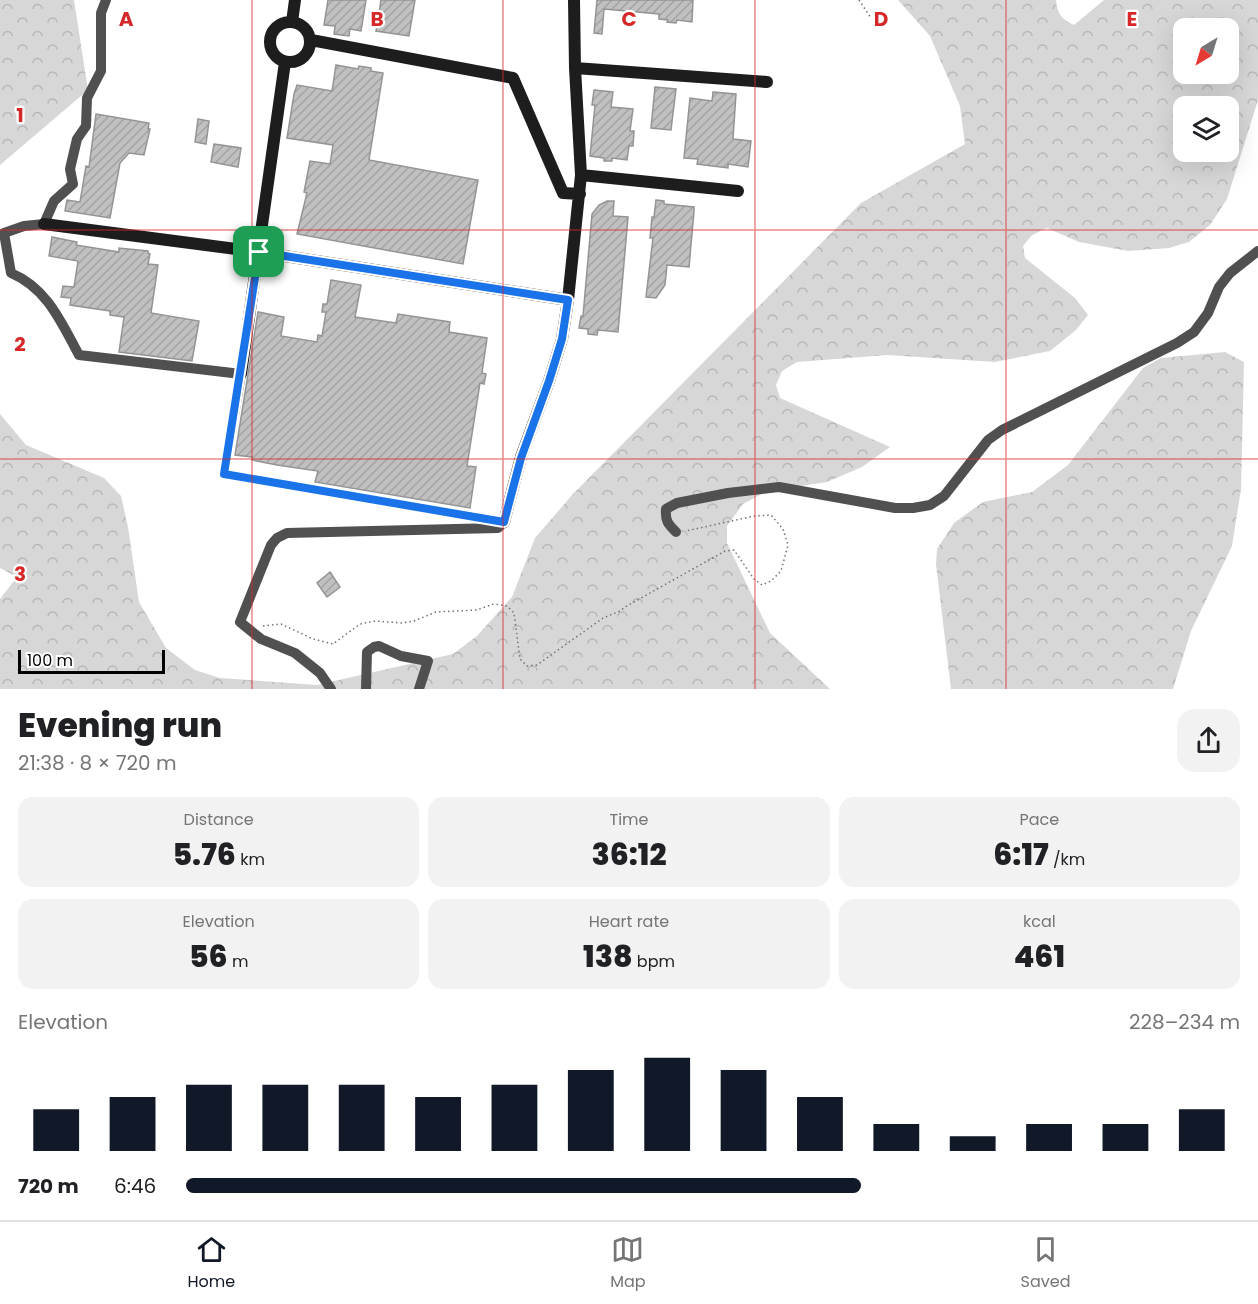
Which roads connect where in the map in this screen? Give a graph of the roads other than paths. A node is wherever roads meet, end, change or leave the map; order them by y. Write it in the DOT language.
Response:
graph roads {
  1 [pos="106,0"];
  2 [pos="295,0"];
  3 [pos="574,0"];
  4 [pos="292,22"];
  5 [pos="310,40"];
  6 [pos="285,62"];
  7 [pos="575,68"];
  8 [pos="767,82"];
  9 [pos="581,175"];
  10 [pos="738,191"];
  11 [pos="580,194"];
  12 [pos="44,224"];
  13 [pos="1258,251"];
  14 [pos="259,252"];
  15 [pos="568,300"];
  16 [pos="241,374"];
  17 [pos="504,522"];
  18 [pos="676,532"];
  19 [pos="332,689"];
  20 [pos="366,689"];
  21 [pos="418,689"];
  1 -- 12 [label="street"];
  2 -- 4 [label="street"];
  3 -- 7 [label="street"];
  4 -- 5 [label="street"];
  4 -- 6 [label="street"];
  5 -- 6 [label="street"];
  5 -- 11 [label="street"];
  6 -- 14 [label="street"];
  7 -- 8 [label="street"];
  7 -- 9 [label="street"];
  9 -- 10 [label="street"];
  9 -- 11 [label="street"];
  11 -- 15 [label="street"];
  12 -- 14 [label="street"];
  12 -- 16 [label="street"];
  13 -- 18 [label="street"];
  14 -- 15 [label="street"];
  14 -- 16 [label="street"];
  15 -- 17 [label="street"];
  16 -- 17 [label="street"];
  17 -- 19 [label="street"];
  20 -- 21 [label="street"];
}
